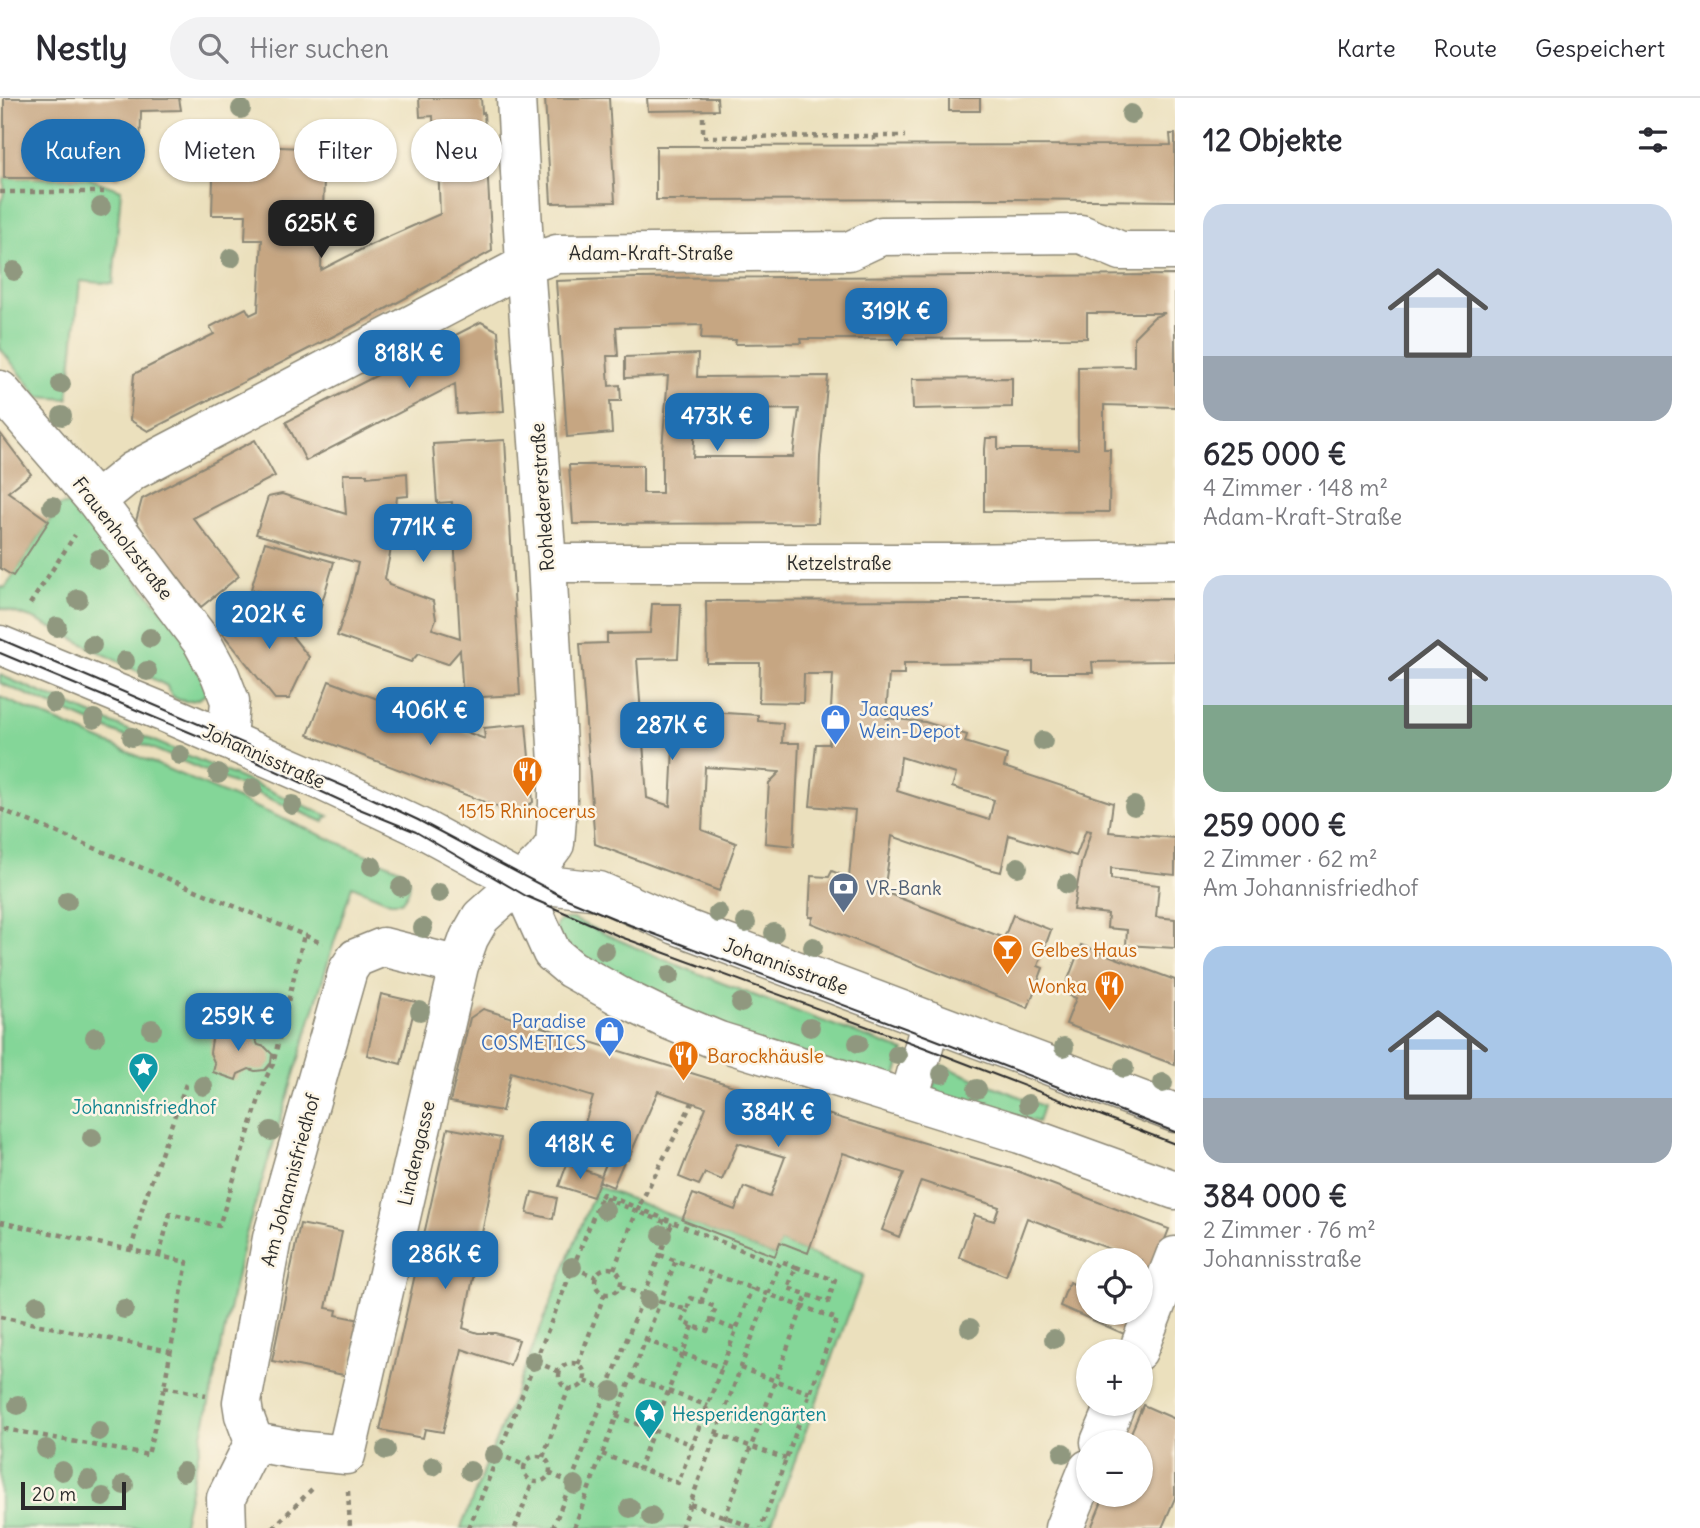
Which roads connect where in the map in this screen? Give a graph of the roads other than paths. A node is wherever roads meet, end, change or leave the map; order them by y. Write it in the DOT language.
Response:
graph roads {
  1 [pos="516,98"];
  2 [pos="1175,251"];
  3 [pos="525,265"];
  4 [pos="0,390"];
  5 [pos="96,501"];
  6 [pos="1175,559"];
  7 [pos="547,563"];
  8 [pos="0,645"];
  9 [pos="228,740"];
  10 [pos="520,882"];
  11 [pos="459,966"];
  12 [pos="931,1021"];
  13 [pos="909,1098"];
  14 [pos="1175,1113"];
  15 [pos="1175,1191"];
  16 [pos="1175,1256"];
  17 [pos="1143,1339"];
  18 [pos="254,1441"];
  19 [pos="1076,1498"];
  20 [pos="220,1522"];
  21 [pos="1064,1528"];
  1 -- 3 [label="street, Rohledererstraße"];
  2 -- 3 [label="street, Adam-Kraft-Straße"];
  3 -- 5 [label="street, Adam-Kraft-Straße"];
  3 -- 7 [label="street, Rohledererstraße"];
  4 -- 5 [label="street, Frauenholzstraße"];
  5 -- 9 [label="street, Frauenholzstraße"];
  6 -- 7 [label="street, Ketzelstraße"];
  7 -- 10 [label="street, Rohledererstraße"];
  8 -- 9 [label="street, Johannisstraße"];
  9 -- 10 [label="street, Johannisstraße"];
  10 -- 11 [label="street"];
  10 -- 12 [label="street, Johannisstraße"];
  10 -- 13 [label="street"];
  11 -- 18 [label="street, Lindengasse"];
  11 -- 18 [label="street, Am Johannisfriedhof"];
  12 -- 13 [label="street"];
  12 -- 14 [label="street, Johannisstraße"];
  13 -- 15 [label="street"];
  16 -- 17 [label="street"];
  18 -- 20 [label="street"];
  19 -- 21 [label="street"];
}
